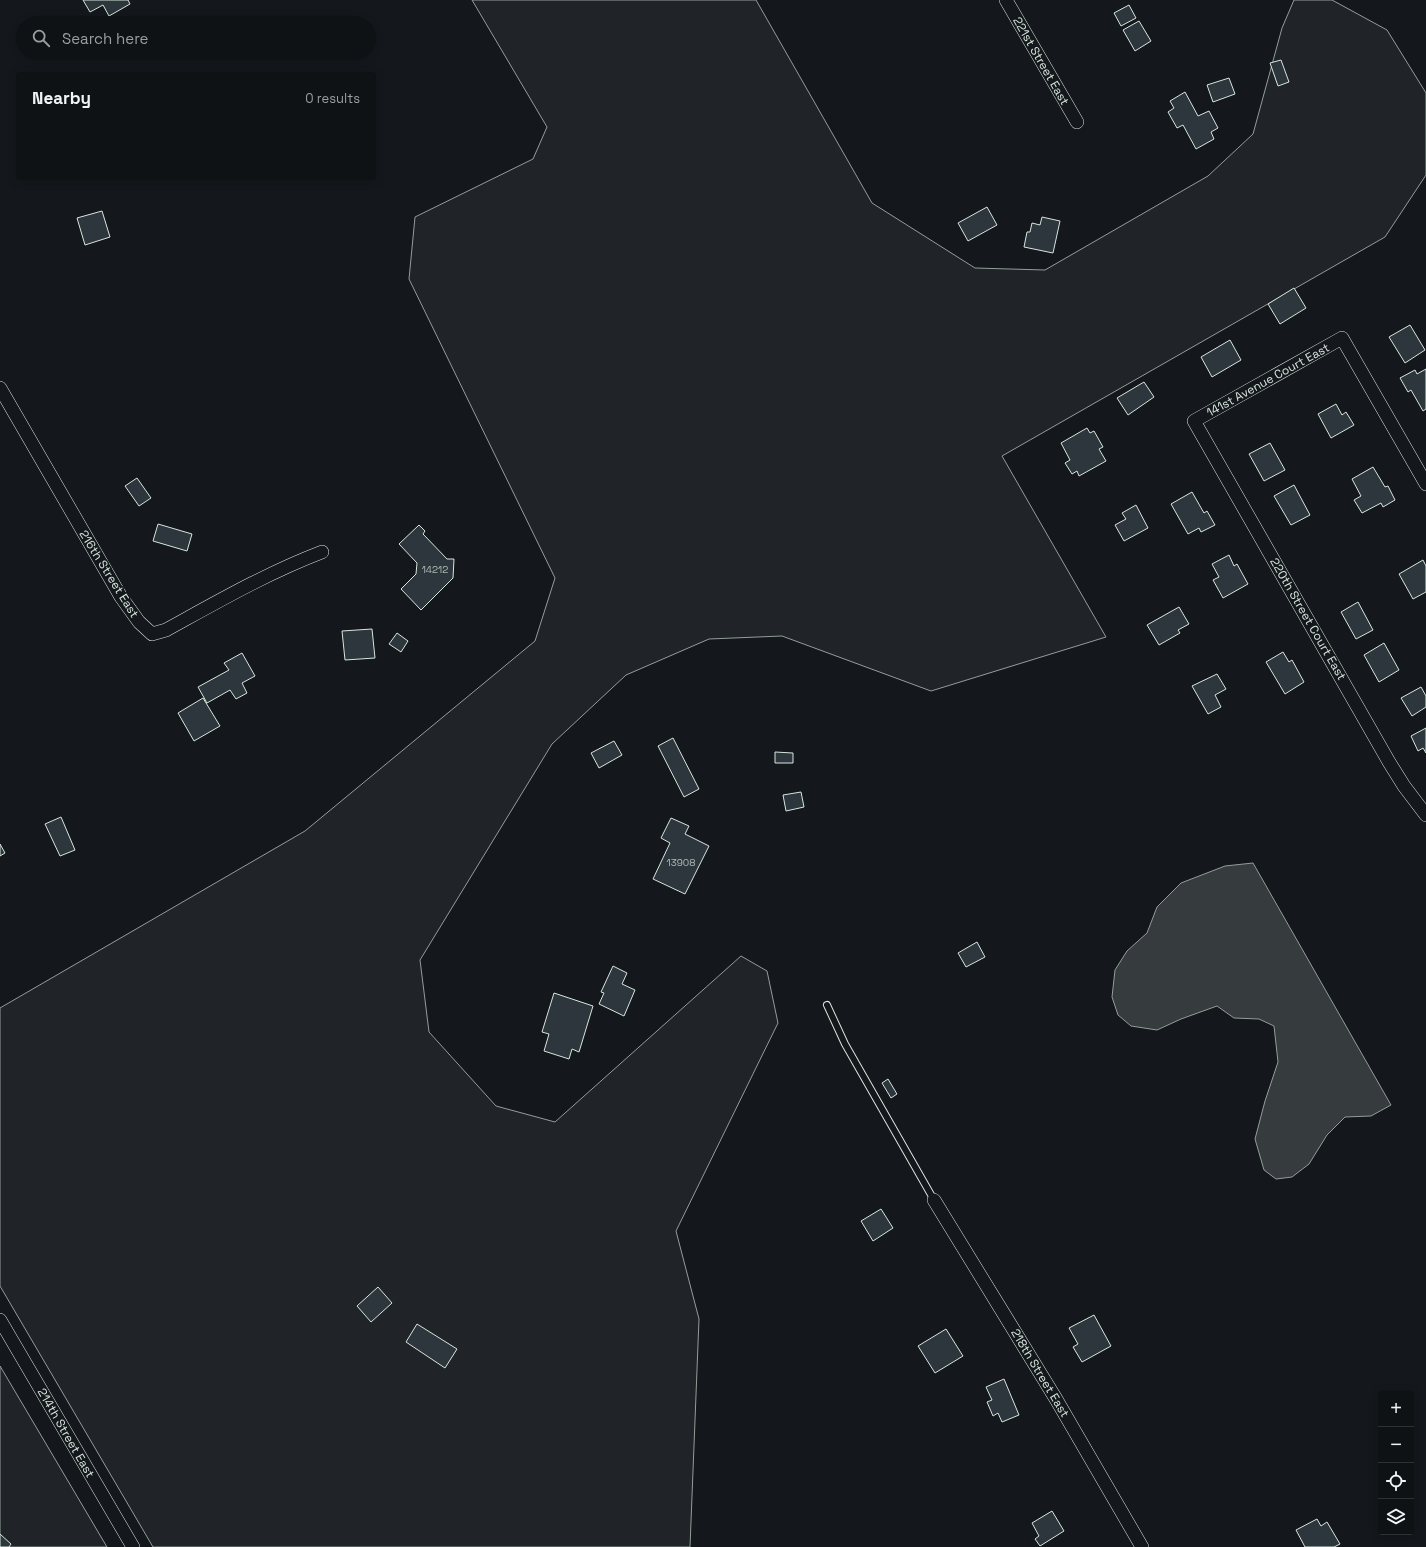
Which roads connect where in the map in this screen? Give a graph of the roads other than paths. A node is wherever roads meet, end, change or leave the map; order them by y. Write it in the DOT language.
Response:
graph roads {
  1 [pos="1006,0"];
  2 [pos="1077,122"];
  3 [pos="0,388"];
  4 [pos="1194,421"];
  5 [pos="1426,484"];
  6 [pos="322,552"];
  7 [pos="1426,815"];
  8 [pos="827,1005"];
  9 [pos="934,1200"];
  10 [pos="0,1320"];
  11 [pos="133,1547"];
  12 [pos="1142,1547"];
  1 -- 2 [label="street, 221st Street East"];
  3 -- 6 [label="street, 216th Street East"];
  4 -- 5 [label="street, 141st Avenue Court East"];
  4 -- 7 [label="street, 220th Street Court East"];
  8 -- 9 [label="lane"];
  9 -- 12 [label="street, 218th Street East"];
  10 -- 11 [label="street, 214th Street East"];
}
